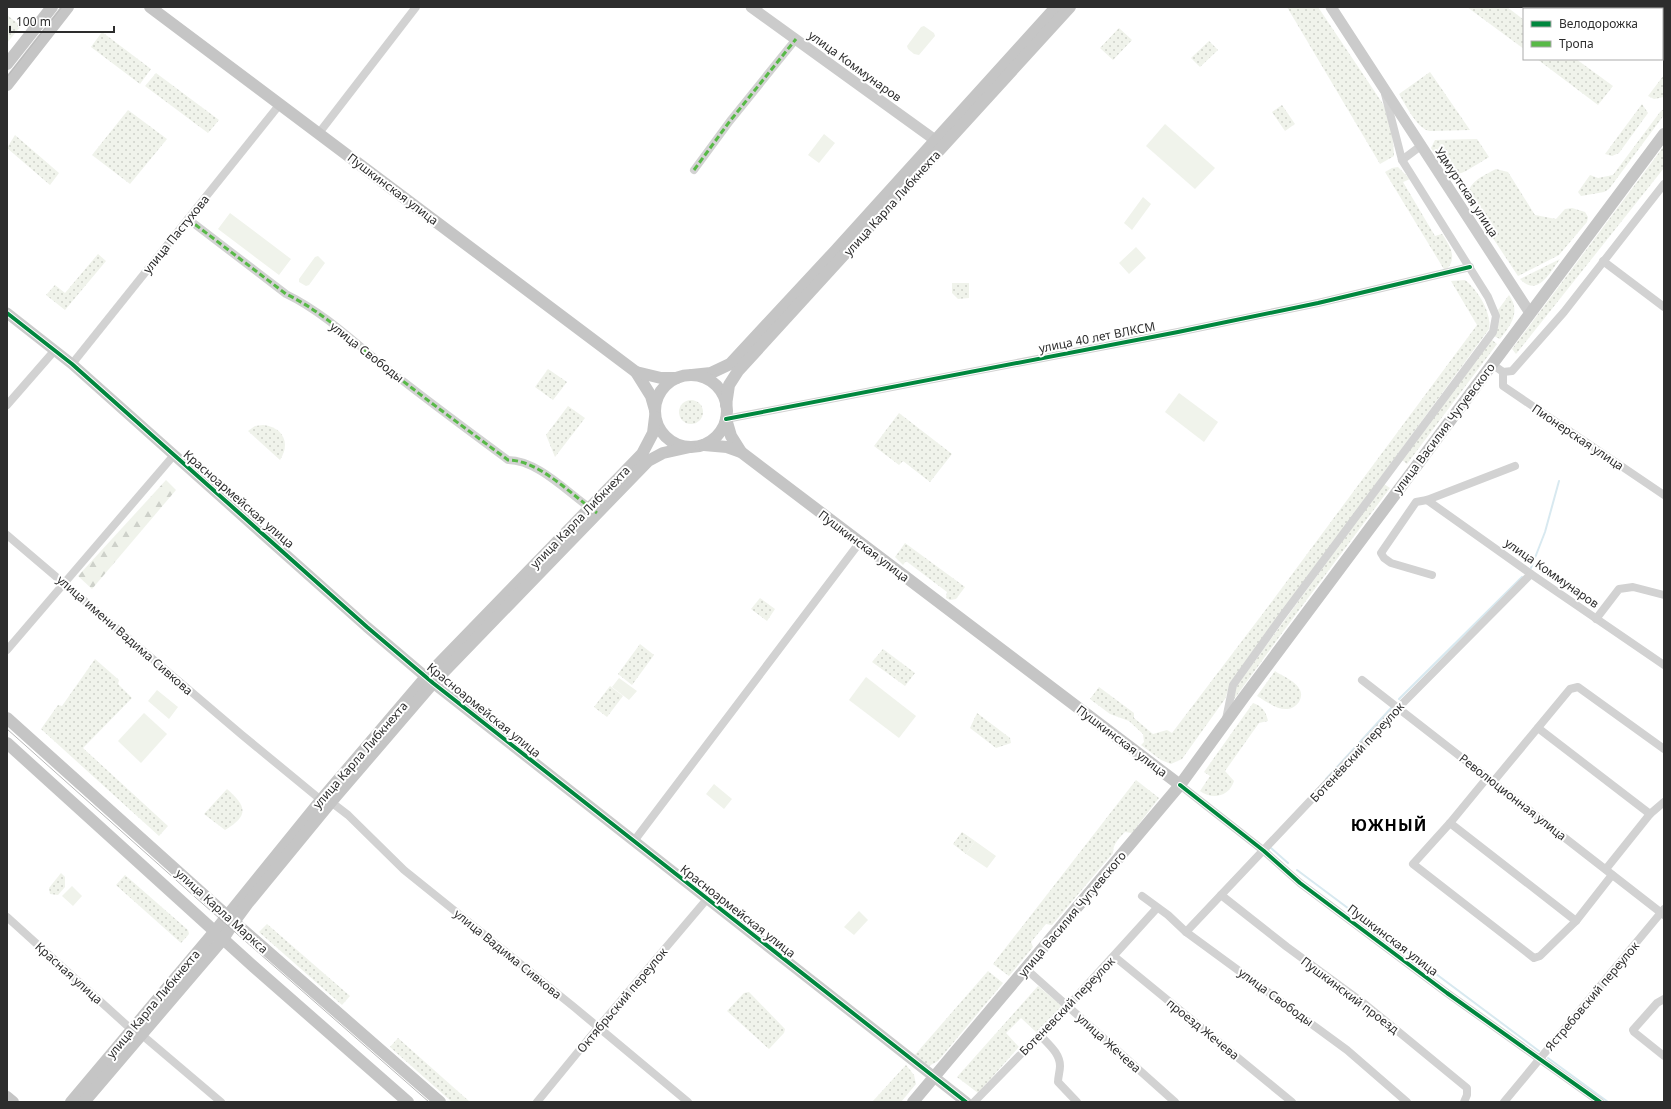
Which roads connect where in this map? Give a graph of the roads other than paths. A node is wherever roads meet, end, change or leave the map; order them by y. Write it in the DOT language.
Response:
graph roads {
  1 [pos="52,7"];
  2 [pos="68,7"];
  3 [pos="150,7"];
  4 [pos="416,7"];
  5 [pos="751,7"];
  6 [pos="1056,7"];
  7 [pos="1070,7"];
  8 [pos="1331,7"];
  9 [pos="796,39"];
  10 [pos="7,64"];
  11 [pos="7,85"];
  12 [pos="1383,86"];
  13 [pos="280,104"];
  14 [pos="319,133"];
  15 [pos="1664,134"];
  16 [pos="940,144"];
  17 [pos="1422,145"];
  18 [pos="1402,160"];
  19 [pos="694,170"];
  20 [pos="1664,184"];
  21 [pos="188,219"];
  22 [pos="1603,261"];
  23 [pos="1470,267"];
  24 [pos="1664,307"];
  25 [pos="1494,312"];
  26 [pos="7,313"];
  27 [pos="1530,313"];
  28 [pos="55,350"];
  29 [pos="72,364"];
  30 [pos="1492,364"];
  31 [pos="636,372"];
  32 [pos="1503,372"];
  33 [pos="692,375"];
  34 [pos="678,378"];
  35 [pos="7,405"];
  36 [pos="726,405"];
  37 [pos="655,414"];
  38 [pos="726,419"];
  39 [pos="704,445"];
  40 [pos="690,447"];
  41 [pos="740,452"];
  42 [pos="174,455"];
  43 [pos="1515,466"];
  44 [pos="1664,495"];
  45 [pos="1427,500"];
  46 [pos="597,506"];
  47 [pos="7,535"];
  48 [pos="860,542"];
  49 [pos="1531,574"];
  50 [pos="1432,575"];
  51 [pos="63,583"];
  52 [pos="1664,595"];
  53 [pos="1596,620"];
  54 [pos="7,650"];
  55 [pos="1664,665"];
  56 [pos="430,680"];
  57 [pos="1362,680"];
  58 [pos="1398,708"];
  59 [pos="7,718"];
  60 [pos="1225,723"];
  61 [pos="1538,728"];
  62 [pos="242,735"];
  63 [pos="7,744"];
  64 [pos="1664,749"];
  65 [pos="1490,780"];
  66 [pos="1180,785"];
  67 [pos="326,801"];
  68 [pos="1664,802"];
  69 [pos="1650,814"];
  70 [pos="1450,824"];
  71 [pos="634,842"];
  72 [pos="1264,851"];
  73 [pos="1609,872"];
  74 [pos="1221,895"];
  75 [pos="1142,896"];
  76 [pos="707,899"];
  77 [pos="1157,908"];
  78 [pos="1663,913"];
  79 [pos="7,916"];
  80 [pos="230,918"];
  81 [pos="1576,920"];
  82 [pos="1186,932"];
  83 [pos="219,935"];
  84 [pos="1114,957"];
  85 [pos="1026,968"];
  86 [pos="1664,999"];
  87 [pos="1068,1006"];
  88 [pos="598,1027"];
  89 [pos="137,1032"];
  90 [pos="1040,1036"];
  91 [pos="1664,1056"];
  92 [pos="1540,1058"];
  93 [pos="934,1078"];
  94 [pos="7,1096"];
  95 [pos="13,1102"];
  96 [pos="71,1102"];
  97 [pos="84,1102"];
  98 [pos="221,1102"];
  99 [pos="408,1102"];
  100 [pos="440,1102"];
  101 [pos="537,1102"];
  102 [pos="688,1102"];
  103 [pos="913,1102"];
  104 [pos="966,1102"];
  105 [pos="974,1102"];
  106 [pos="1077,1102"];
  107 [pos="1175,1102"];
  108 [pos="1292,1102"];
  109 [pos="1407,1102"];
  110 [pos="1464,1102"];
  111 [pos="1504,1102"];
  112 [pos="1600,1102"];
  1 -- 10 [label="main road"];
  2 -- 11 [label="main road"];
  3 -- 13 [label="main road, Пушкинская улица"];
  4 -- 14 [label="street"];
  5 -- 9 [label="street, улица Коммунаров"];
  6 -- 16 [label="main road, улица Карла Либкнехта"];
  7 -- 16 [label="main road, улица Карла Либкнехта"];
  8 -- 12 [label="street, Удмуртская улица"];
  9 -- 16 [label="street, улица Коммунаров"];
  9 -- 19 [label="street"];
  12 -- 17 [label="street, Удмуртская улица"];
  12 -- 18 [label="street, Удмуртская улица"];
  13 -- 14 [label="main road, Пушкинская улица"];
  13 -- 21 [label="street, улица Пастухова"];
  14 -- 31 [label="main road, Пушкинская улица"];
  15 -- 27 [label="main road, улица Василия Чугуевского"];
  16 -- 33 [label="main road, улица Карла Либкнехта"];
  16 -- 36 [label="main road, улица Карла Либкнехта"];
  17 -- 18 [label="street"];
  17 -- 27 [label="street, Удмуртская улица"];
  18 -- 23 [label="street, Удмуртская улица"];
  20 -- 22 [label="street"];
  21 -- 29 [label="street, улица Пастухова"];
  21 -- 46 [label="street, улица Свободы"];
  22 -- 24 [label="street"];
  22 -- 32 [label="street"];
  23 -- 25 [label="street, Удмуртская улица"];
  23 -- 38 [label="street, улица 40 лет ВЛКСМ"];
  25 -- 60 [label="street, улица Василия Чугуевского"];
  26 -- 28 [label="street, Красноармейская улица"];
  27 -- 30 [label="main road, улица Василия Чугуевского"];
  28 -- 29 [label="street, Красноармейская улица"];
  28 -- 35 [label="street"];
  29 -- 42 [label="street, Красноармейская улица"];
  30 -- 32 [label="street"];
  30 -- 60 [label="main road, улица Василия Чугуевского"];
  31 -- 34 [label="main road, Пушкинская улица"];
  31 -- 37 [label="main road, Пушкинская улица"];
  32 -- 44 [label="street, Пионерская улица"];
  33 -- 34 [label="main road"];
  33 -- 36 [label="main road"];
  34 -- 37 [label="main road"];
  36 -- 38 [label="main road"];
  37 -- 40 [label="main road"];
  37 -- 46 [label="main road, улица Карла Либкнехта"];
  38 -- 39 [label="main road"];
  38 -- 41 [label="main road, Пушкинская улица"];
  39 -- 40 [label="main road"];
  39 -- 41 [label="main road, Пушкинская улица"];
  40 -- 46 [label="main road, улица Карла Либкнехта"];
  41 -- 48 [label="main road, Пушкинская улица"];
  42 -- 51 [label="street"];
  42 -- 56 [label="street, Красноармейская улица"];
  43 -- 45 [label="street"];
  45 -- 49 [label="street, улица Коммунаров"];
  45 -- 50 [label="street"];
  46 -- 56 [label="main road, улица Карла Либкнехта"];
  47 -- 51 [label="street, улица имени Вадима Сивкова"];
  48 -- 66 [label="main road, Пушкинская улица"];
  48 -- 71 [label="street"];
  49 -- 53 [label="street, улица Коммунаров"];
  49 -- 58 [label="street, Ботенёвский переулок"];
  51 -- 54 [label="street"];
  51 -- 62 [label="street, улица имени Вадима Сивкова"];
  52 -- 53 [label="street"];
  53 -- 55 [label="street, улица Коммунаров"];
  56 -- 67 [label="main road, улица Карла Либкнехта"];
  56 -- 71 [label="street, Красноармейская улица"];
  57 -- 58 [label="street, Революционная улица"];
  58 -- 65 [label="street, Революционная улица"];
  58 -- 72 [label="street, Ботенёвский переулок"];
  59 -- 80 [label="main road, улица Карла Маркса"];
  60 -- 66 [label="main road, улица Василия Чугуевского"];
  61 -- 64 [label="street"];
  61 -- 65 [label="street"];
  61 -- 69 [label="street"];
  62 -- 67 [label="street, улица Вадима Сивкова"];
  63 -- 83 [label="main road, улица Карла Маркса"];
  65 -- 70 [label="street"];
  65 -- 73 [label="street, Революционная улица"];
  66 -- 72 [label="street, Пушкинская улица"];
  66 -- 85 [label="main road, улица Василия Чугуевского"];
  67 -- 80 [label="main road, улица Карла Либкнехта"];
  67 -- 88 [label="street, улица Вадима Сивкова"];
  68 -- 69 [label="street"];
  69 -- 73 [label="street"];
  70 -- 81 [label="street"];
  70 -- 81 [label="street"];
  71 -- 76 [label="street, Красноармейская улица"];
  72 -- 74 [label="street, Ботенёвский переулок"];
  72 -- 92 [label="street, Пушкинская улица"];
  73 -- 78 [label="street, Революционная улица"];
  73 -- 81 [label="street"];
  74 -- 82 [label="street, Ботенёвский переулок"];
  74 -- 110 [label="street, Пушкинский проезд"];
  75 -- 77 [label="street, улица Свободы"];
  76 -- 88 [label="street, Октябрьский переулок"];
  76 -- 93 [label="street, Красноармейская улица"];
  77 -- 82 [label="street, улица Свободы"];
  77 -- 84 [label="street, Ботеневский переулок"];
  78 -- 92 [label="street, Ястребовский переулок"];
  79 -- 89 [label="street, Красная улица"];
  80 -- 83 [label="main road, улица Карла Либкнехта"];
  80 -- 100 [label="main road, улица Карла Маркса"];
  82 -- 109 [label="street, улица Свободы"];
  83 -- 89 [label="main road, улица Карла Либкнехта"];
  83 -- 99 [label="main road, улица Карла Маркса"];
  84 -- 87 [label="street, Ботеневский переулок"];
  84 -- 108 [label="street, проезд Жечева"];
  85 -- 87 [label="street, улица Жечева"];
  85 -- 93 [label="main road, улица Василия Чугуевского"];
  86 -- 91 [label="street"];
  87 -- 90 [label="street, Ботеневский переулок"];
  87 -- 107 [label="street, улица Жечева"];
  88 -- 101 [label="street, Октябрьский переулок"];
  88 -- 102 [label="street, улица Вадима Сивкова"];
  89 -- 96 [label="main road, улица Карла Либкнехта"];
  89 -- 97 [label="main road, улица Карла Либкнехта"];
  89 -- 98 [label="street, Красная улица"];
  90 -- 105 [label="street, Ботеневский переулок"];
  90 -- 106 [label="street"];
  92 -- 111 [label="street, Ястребовский переулок"];
  92 -- 112 [label="street, Пушкинская улица"];
  93 -- 103 [label="main road, улица Василия Чугуевского"];
  93 -- 104 [label="street, Красноармейская улица"];
  94 -- 95 [label="main road"];
}
